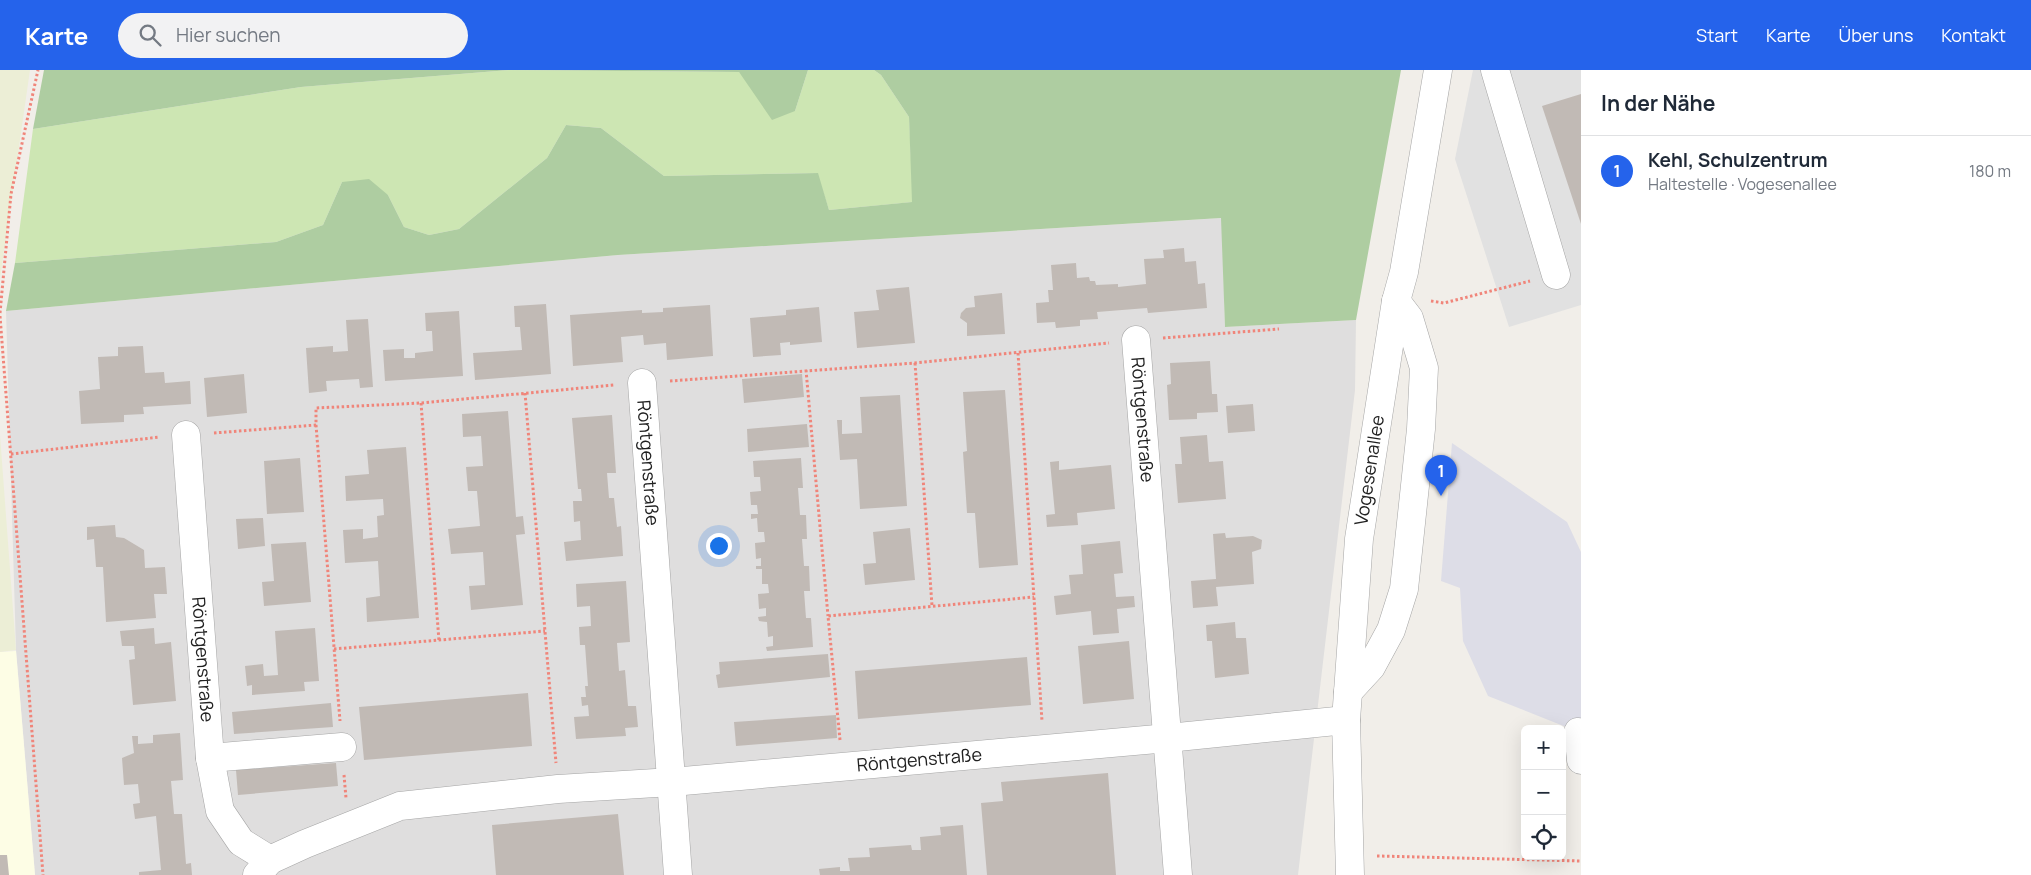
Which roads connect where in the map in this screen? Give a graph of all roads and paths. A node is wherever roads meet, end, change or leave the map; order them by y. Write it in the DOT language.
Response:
graph roads {
  1 [pos="38,70"];
  2 [pos="1438,70"];
  3 [pos="1495,70"];
  4 [pos="1556,274"];
  5 [pos="1396,301"];
  6 [pos="0,315"];
  7 [pos="1136,340"];
  8 [pos="1018,353"];
  9 [pos="915,363"];
  10 [pos="806,370"];
  11 [pos="642,383"];
  12 [pos="525,392"];
  13 [pos="421,403"];
  14 [pos="316,425"];
  15 [pos="186,434"];
  16 [pos="1034,597"];
  17 [pos="932,606"];
  18 [pos="828,616"];
  19 [pos="545,631"];
  20 [pos="439,641"];
  21 [pos="334,649"];
  22 [pos="1348,692"];
  23 [pos="1346,720"];
  24 [pos="1578,732"];
  25 [pos="1168,738"];
  26 [pos="342,747"];
  27 [pos="1044,749"];
  28 [pos="210,758"];
  29 [pos="1581,760"];
  30 [pos="842,766"];
  31 [pos="672,782"];
  32 [pos="558,789"];
  33 [pos="349,827"];
  34 [pos="1581,861"];
  35 [pos="1350,865"];
  36 [pos="264,868"];
  37 [pos="44,875"];
  38 [pos="678,875"];
  39 [pos="1178,875"];
  1 -- 6 [label="path"];
  2 -- 5 [label="street, Vogesenallee"];
  3 -- 4 [label="street"];
  4 -- 5 [label="path"];
  5 -- 22 [label="street, Vogesenallee"];
  5 -- 22 [label="street"];
  6 -- 37 [label="path"];
  7 -- 25 [label="street, Röntgenstraße"];
  8 -- 16 [label="path"];
  9 -- 17 [label="path"];
  10 -- 18 [label="path"];
  11 -- 31 [label="street, Röntgenstraße"];
  12 -- 19 [label="path"];
  13 -- 20 [label="path"];
  14 -- 21 [label="path"];
  15 -- 28 [label="street, Röntgenstraße"];
  16 -- 17 [label="path"];
  16 -- 27 [label="path"];
  17 -- 18 [label="path"];
  18 -- 30 [label="path"];
  19 -- 20 [label="path"];
  19 -- 32 [label="path"];
  20 -- 21 [label="path"];
  21 -- 26 [label="path"];
  22 -- 23 [label="street, Vogesenallee"];
  23 -- 25 [label="street, Röntgenstraße"];
  23 -- 35 [label="street, Vogesenallee"];
  24 -- 29 [label="street"];
  25 -- 27 [label="street, Röntgenstraße"];
  25 -- 39 [label="street, Röntgenstraße"];
  26 -- 28 [label="street"];
  26 -- 33 [label="path"];
  27 -- 30 [label="street, Röntgenstraße"];
  28 -- 36 [label="street, Röntgenstraße"];
  30 -- 31 [label="street, Röntgenstraße"];
  31 -- 32 [label="street, Röntgenstraße"];
  31 -- 38 [label="street, Röntgenstraße"];
  32 -- 33 [label="street, Röntgenstraße"];
  33 -- 36 [label="street, Röntgenstraße"];
  34 -- 35 [label="path"];
}
